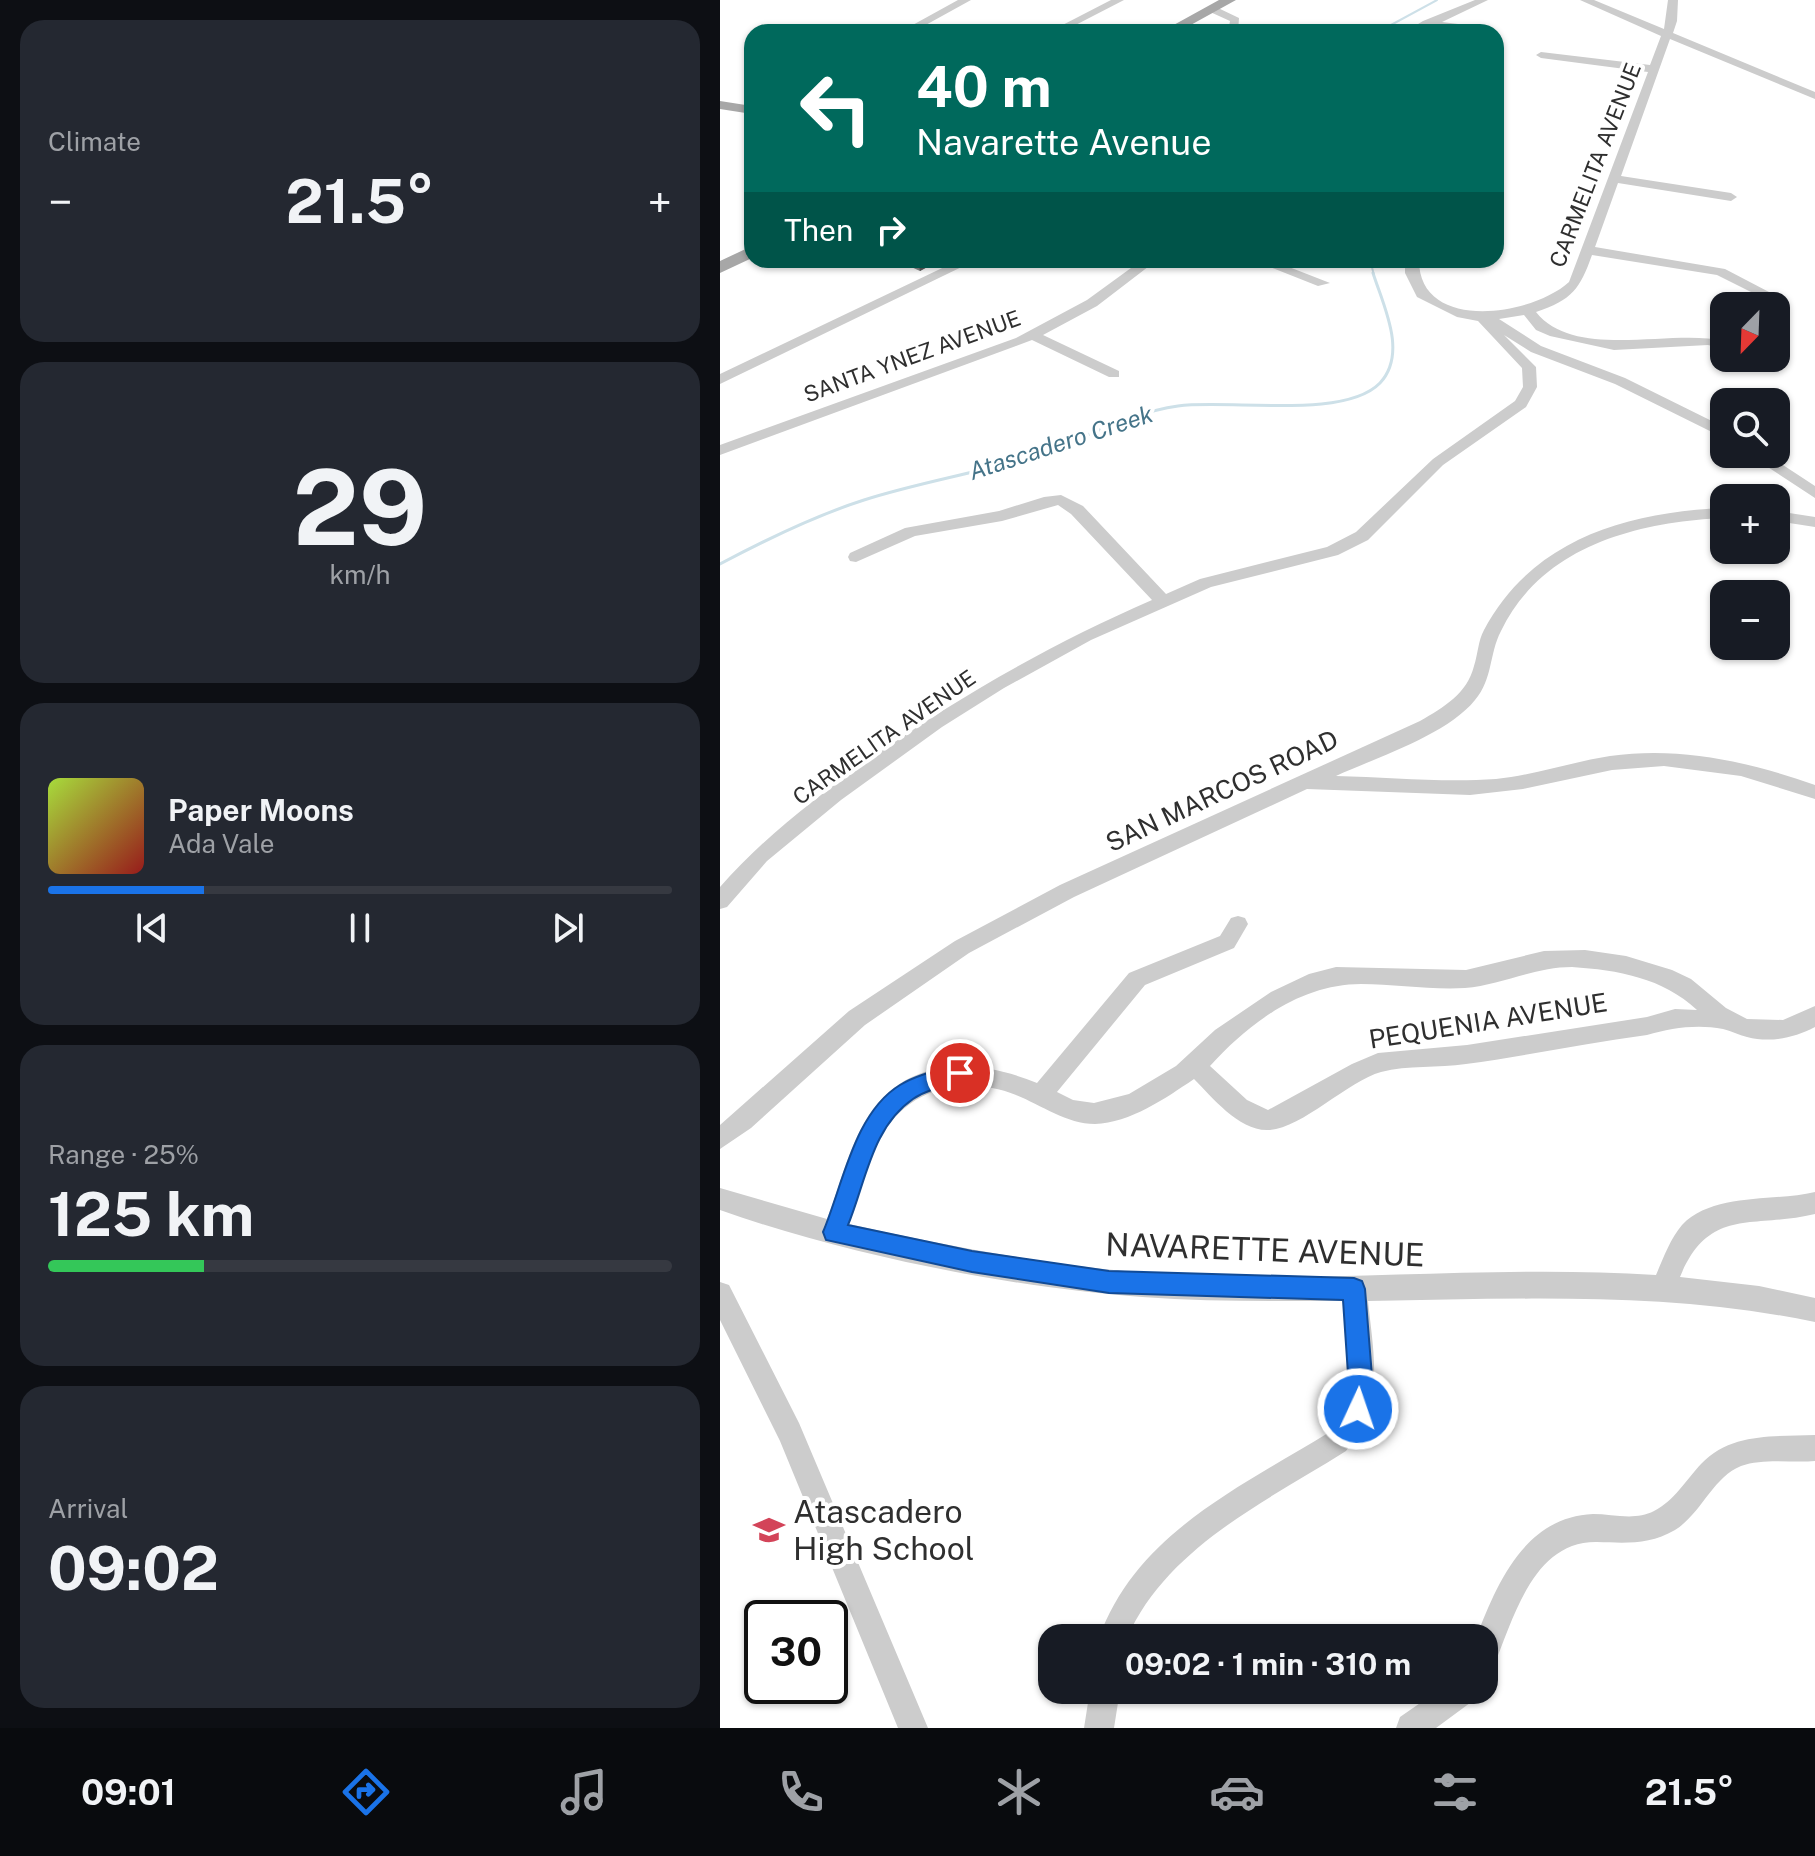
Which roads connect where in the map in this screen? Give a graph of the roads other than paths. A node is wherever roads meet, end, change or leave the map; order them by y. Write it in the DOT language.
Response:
graph roads {
  1 [pos="966,0"];
  2 [pos="1119,0"];
  3 [pos="1229,0"];
  4 [pos="1483,0"];
  5 [pos="1585,0"];
  6 [pos="1673,0"];
  7 [pos="1212,9"];
  8 [pos="1427,23"];
  9 [pos="920,24"];
  10 [pos="1070,24"];
  11 [pos="1183,24"];
  12 [pos="1234,24"];
  13 [pos="1435,24"];
  14 [pos="1668,33"];
  15 [pos="1541,55"];
  16 [pos="1654,69"];
  17 [pos="1815,96"];
  18 [pos="720,105"];
  19 [pos="744,109"];
  20 [pos="1614,179"];
  21 [pos="1731,197"];
  22 [pos="1588,250"];
  23 [pos="744,255"];
  24 [pos="720,268"];
  25 [pos="952,268"];
  26 [pos="1139,268"];
  27 [pos="1281,268"];
  28 [pos="1412,268"];
  29 [pos="1744,269"];
  30 [pos="1720,272"];
  31 [pos="1323,283"];
  32 [pos="1762,292"];
  33 [pos="1528,310"];
  34 [pos="1482,316"];
  35 [pos="1032,335"];
  36 [pos="1710,342"];
  37 [pos="1114,374"];
  38 [pos="720,380"];
  39 [pos="1710,426"];
  40 [pos="720,450"];
  41 [pos="1777,468"];
  42 [pos="1815,493"];
  43 [pos="1710,514"];
  44 [pos="1790,518"];
  45 [pos="1815,522"];
  46 [pos="856,557"];
  47 [pos="1163,601"];
  48 [pos="1300,784"];
  49 [pos="1815,792"];
  50 [pos="720,901"];
  51 [pos="1238,924"];
  52 [pos="1815,1015"];
  53 [pos="1726,1020"];
  54 [pos="1195,1066"];
  55 [pos="1041,1095"];
  56 [pos="720,1138"];
  57 [pos="720,1199"];
  58 [pos="1815,1203"];
  59 [pos="834,1232"];
  60 [pos="1664,1287"];
  61 [pos="1354,1289"];
  62 [pos="720,1294"];
  63 [pos="1815,1310"];
  64 [pos="1815,1448"];
  65 [pos="1117,1624"];
  66 [pos="1496,1624"];
  67 [pos="1103,1704"];
  68 [pos="1444,1704"];
  69 [pos="913,1728"];
  70 [pos="1099,1728"];
  71 [pos="1411,1728"];
  1 -- 9 [label="street"];
  2 -- 10 [label="street"];
  3 -- 7 [label="main road"];
  4 -- 8 [label="street"];
  5 -- 14 [label="street"];
  6 -- 14 [label="street, CARMELITA AVENUE"];
  7 -- 11 [label="main road"];
  7 -- 12 [label="street"];
  8 -- 13 [label="street"];
  14 -- 16 [label="street, CARMELITA AVENUE"];
  14 -- 17 [label="street"];
  15 -- 16 [label="street"];
  16 -- 20 [label="street, CARMELITA AVENUE"];
  18 -- 19 [label="main road"];
  20 -- 21 [label="street"];
  20 -- 22 [label="street, CARMELITA AVENUE"];
  22 -- 30 [label="street"];
  22 -- 33 [label="street, CARMELITA AVENUE"];
  23 -- 24 [label="main road"];
  25 -- 38 [label="street"];
  26 -- 35 [label="street, SANTA YNEZ AVENUE"];
  27 -- 31 [label="street"];
  28 -- 34 [label="street"];
  29 -- 30 [label="street"];
  30 -- 32 [label="street"];
  33 -- 34 [label="street, CARMELITA AVENUE"];
  33 -- 36 [label="street"];
  34 -- 39 [label="street"];
  34 -- 47 [label="street, CARMELITA AVENUE"];
  35 -- 37 [label="street"];
  35 -- 40 [label="street, SANTA YNEZ AVENUE"];
  41 -- 42 [label="street"];
  43 -- 48 [label="street, SAN MARCOS ROAD"];
  44 -- 45 [label="street"];
  46 -- 47 [label="street"];
  47 -- 50 [label="street, CARMELITA AVENUE"];
  48 -- 49 [label="street"];
  48 -- 56 [label="street, SAN MARCOS ROAD"];
  51 -- 55 [label="street"];
  52 -- 53 [label="street"];
  53 -- 54 [label="street, PEQUENIA AVENUE"];
  53 -- 54 [label="street"];
  54 -- 55 [label="street"];
  55 -- 59 [label="street"];
  57 -- 59 [label="street, NAVARETTE AVENUE"];
  58 -- 60 [label="street"];
  59 -- 61 [label="street, NAVARETTE AVENUE"];
  60 -- 61 [label="street, NAVARETTE AVENUE"];
  60 -- 63 [label="street, NAVARETTE AVENUE"];
  61 -- 65 [label="street"];
  62 -- 69 [label="street"];
  64 -- 66 [label="street"];
  67 -- 70 [label="street"];
  68 -- 71 [label="street"];
}
